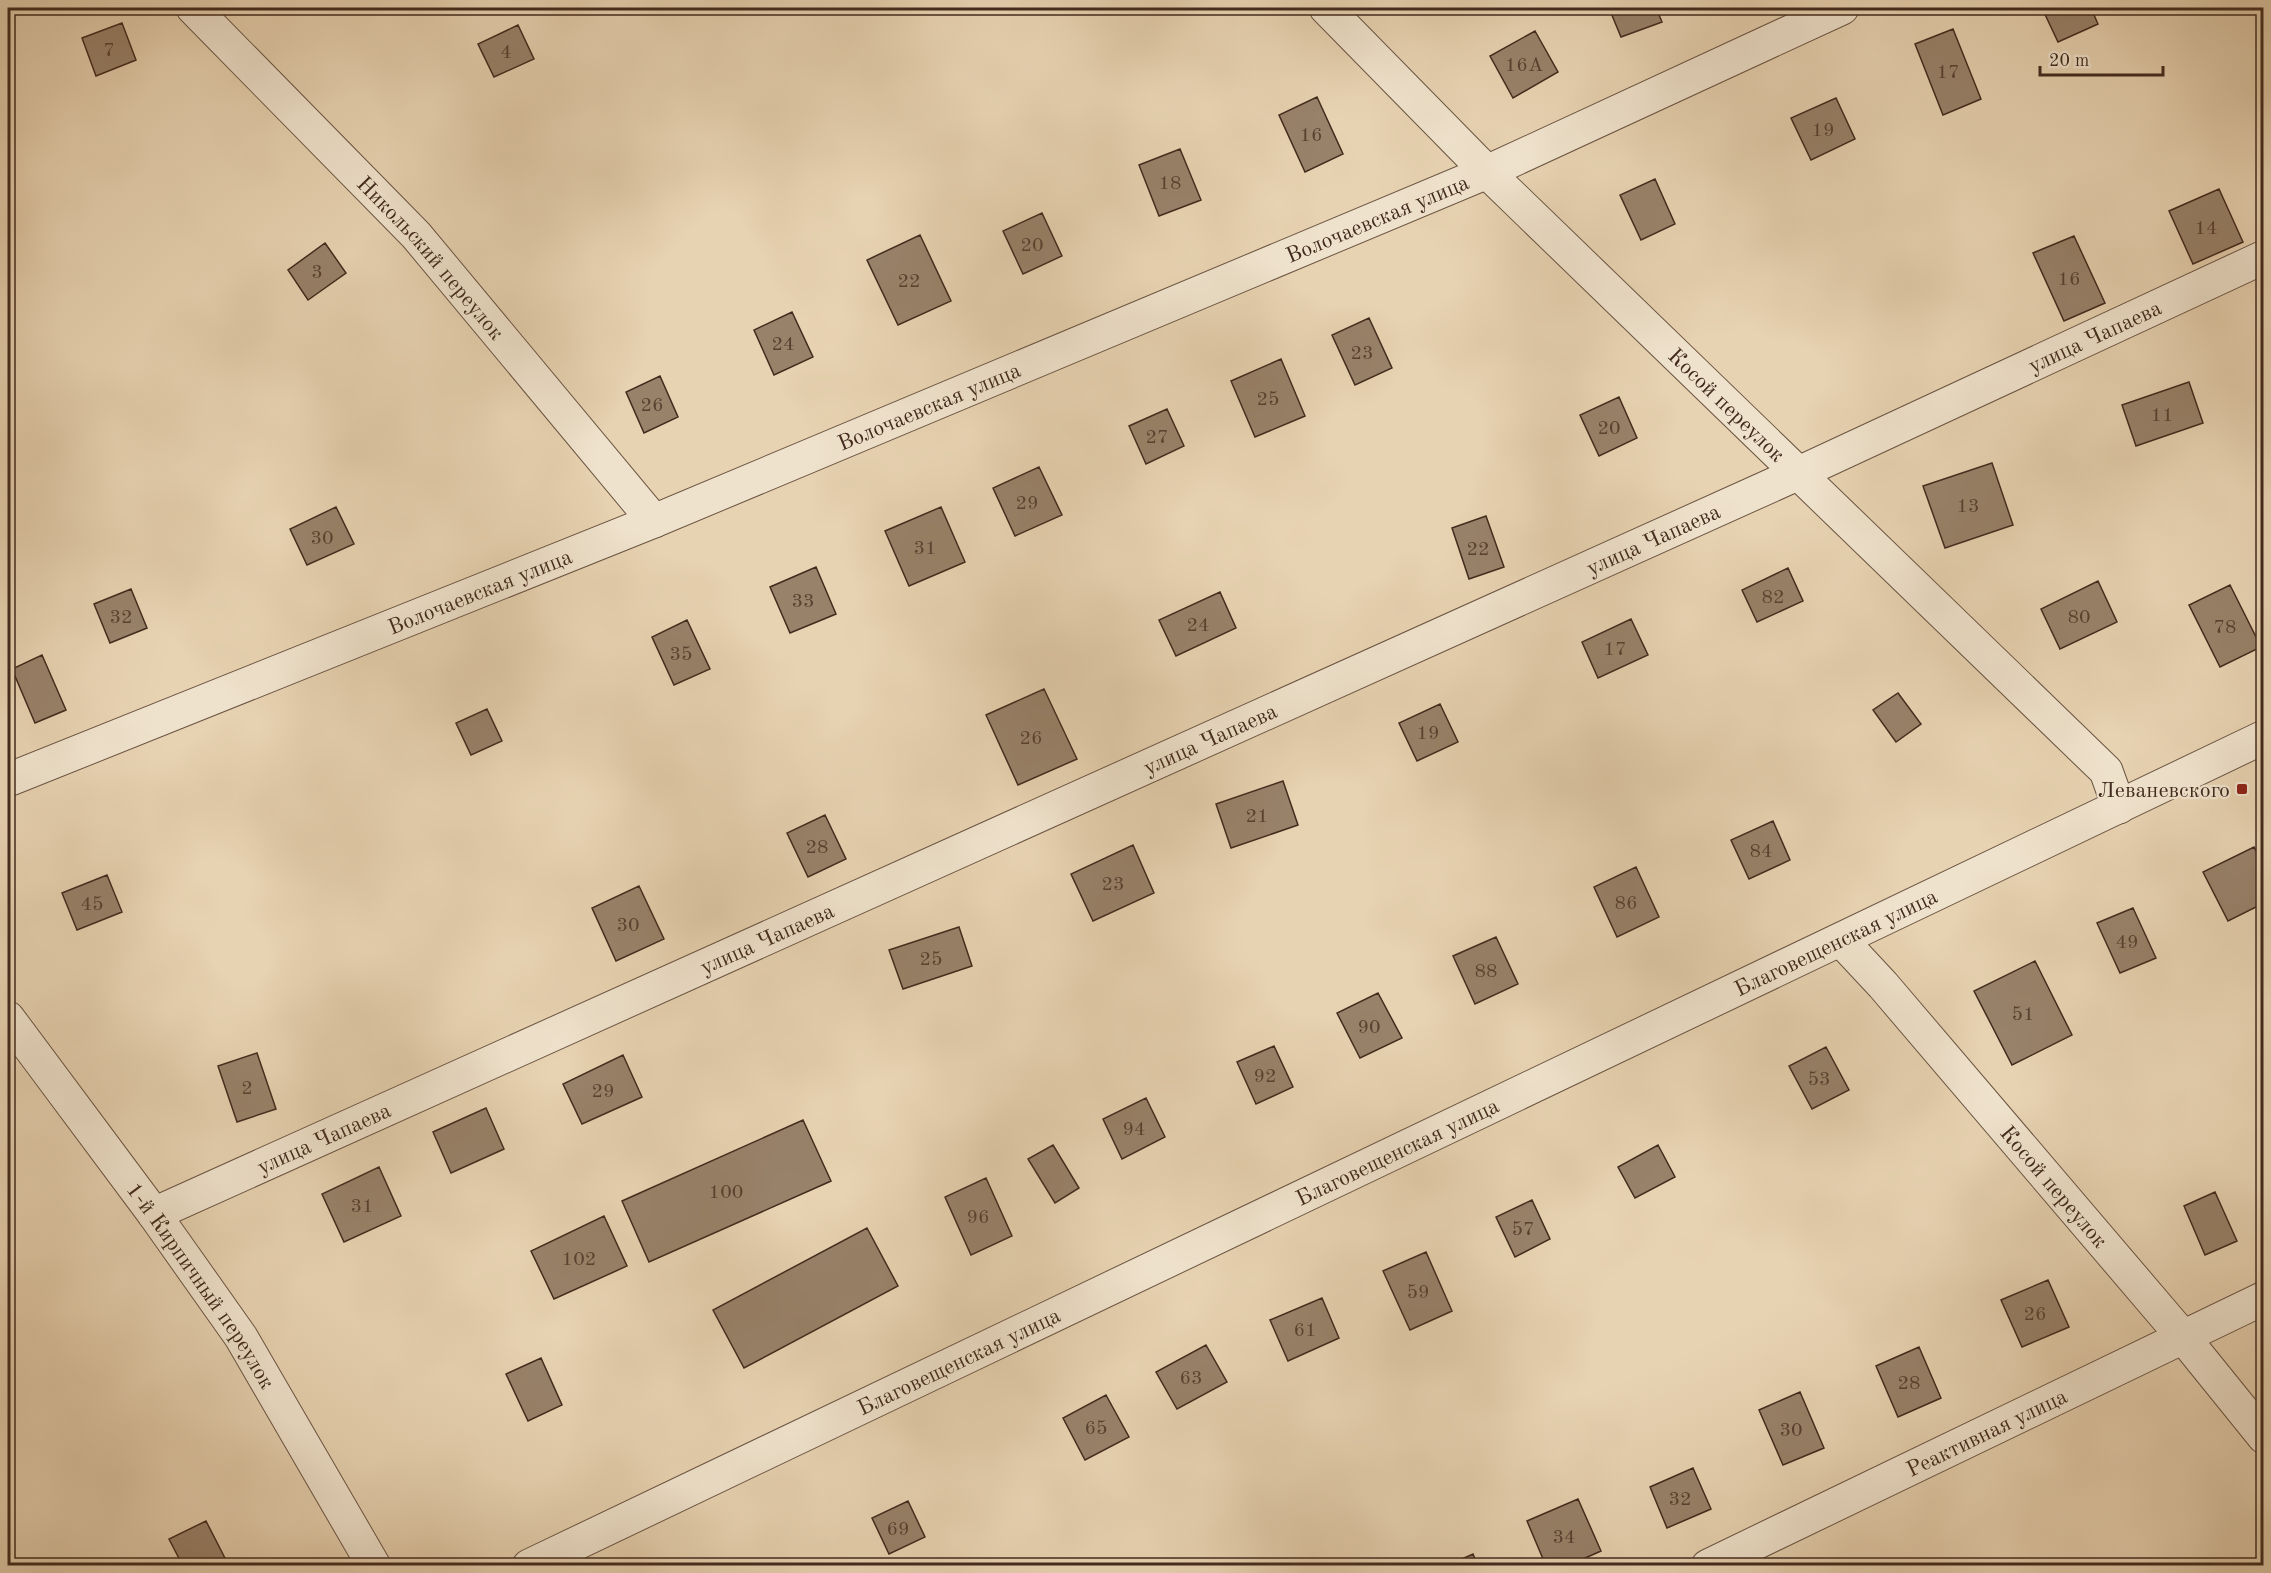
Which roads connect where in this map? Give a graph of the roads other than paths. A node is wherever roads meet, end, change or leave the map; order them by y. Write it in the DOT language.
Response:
graph roads {
  1 [pos="192,8"];
  2 [pos="1326,8"];
  3 [pos="1842,8"];
  4 [pos="1487,172"];
  5 [pos="2264,257"];
  6 [pos="1799,473"];
  7 [pos="654,521"];
  8 [pos="2264,737"];
  9 [pos="8,780"];
  10 [pos="2119,807"];
  11 [pos="1841,940"];
  12 [pos="8,1018"];
  13 [pos="154,1214"];
  14 [pos="2264,1298"];
  15 [pos="2184,1338"];
  16 [pos="2264,1437"];
  17 [pos="374,1566"];
  18 [pos="528,1566"];
  19 [pos="1708,1566"];
  1 -- 7 [label="street, Никольский переулок"];
  2 -- 4 [label="street, Косой переулок"];
  3 -- 4 [label="street, Волочаевская улица"];
  4 -- 6 [label="street, Косой переулок"];
  4 -- 7 [label="street, Волочаевская улица"];
  5 -- 6 [label="street, улица Чапаева"];
  6 -- 10 [label="street, Косой переулок"];
  6 -- 13 [label="street, улица Чапаева"];
  7 -- 9 [label="street, Волочаевская улица"];
  8 -- 10 [label="street, Благовещенская улица"];
  10 -- 11 [label="street, Благовещенская улица"];
  11 -- 15 [label="street, Косой переулок"];
  11 -- 18 [label="street, Благовещенская улица"];
  12 -- 13 [label="street, 1-й Кирпичный переулок"];
  13 -- 17 [label="street, 1-й Кирпичный переулок"];
  14 -- 15 [label="street, Реактивная улица"];
  15 -- 16 [label="street, Косой переулок"];
  15 -- 19 [label="street, Реактивная улица"];
}
